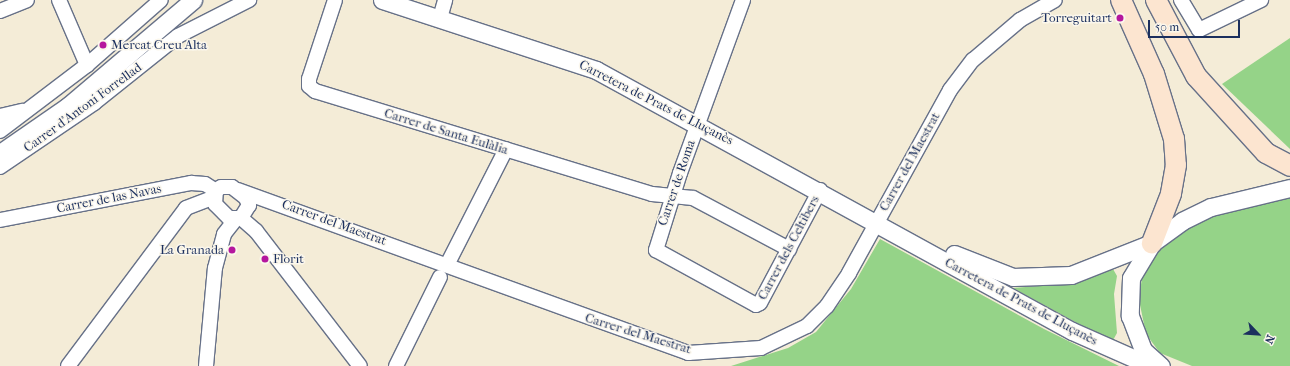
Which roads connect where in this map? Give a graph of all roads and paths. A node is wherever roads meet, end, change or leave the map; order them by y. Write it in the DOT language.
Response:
graph roads {
  1 [pos="27,0"];
  2 [pos="60,0"];
  3 [pos="161,0"];
  4 [pos="179,0"];
  5 [pos="193,0"];
  6 [pos="249,0"];
  7 [pos="335,0"];
  8 [pos="382,0"];
  9 [pos="446,0"];
  10 [pos="743,0"];
  11 [pos="1055,0"];
  12 [pos="1121,0"];
  13 [pos="1181,0"];
  14 [pos="1262,0"];
  15 [pos="1159,7"];
  16 [pos="0,12"];
  17 [pos="440,18"];
  18 [pos="87,65"];
  19 [pos="28,110"];
  20 [pos="0,116"];
  21 [pos="697,124"];
  22 [pos="0,131"];
  23 [pos="0,142"];
  24 [pos="506,150"];
  25 [pos="0,153"];
  26 [pos="1290,166"];
  27 [pos="0,167"];
  28 [pos="1290,188"];
  29 [pos="238,190"];
  30 [pos="820,190"];
  31 [pos="215,194"];
  32 [pos="673,195"];
  33 [pos="238,219"];
  34 [pos="0,220"];
  35 [pos="876,221"];
  36 [pos="894,230"];
  37 [pos="1152,243"];
  38 [pos="789,249"];
  39 [pos="447,265"];
  40 [pos="440,278"];
  41 [pos="756,305"];
  42 [pos="68,366"];
  43 [pos="206,366"];
  44 [pos="360,366"];
  45 [pos="396,366"];
  46 [pos="1151,366"];
  47 [pos="1162,366"];
  1 -- 16 [label="street"];
  2 -- 18 [label="street"];
  3 -- 18 [label="street"];
  4 -- 23 [label="street"];
  5 -- 25 [label="street"];
  6 -- 27 [label="street, Carrer d'Antoni Forrellad"];
  7 -- 24 [label="street, Carrer de Santa Eulàlia"];
  8 -- 17 [label="street, Carretera de Prats de Lluçanès"];
  9 -- 17 [label="street"];
  10 -- 21 [label="street, Carrer de Roma"];
  11 -- 35 [label="street, Carrer del Maestrat"];
  12 -- 37 [label="main road"];
  13 -- 14 [label="street"];
  15 -- 26 [label="main road"];
  17 -- 21 [label="street, Carretera de Prats de Lluçanès"];
  18 -- 19 [label="street"];
  19 -- 20 [label="street"];
  19 -- 22 [label="street"];
  21 -- 30 [label="street, Carretera de Prats de Lluçanès"];
  21 -- 32 [label="street, Carrer de Roma"];
  24 -- 32 [label="street, Carrer de Santa Eulàlia"];
  24 -- 39 [label="street"];
  28 -- 37 [label="street, Carretera de Prats de Lluçanès"];
  29 -- 31 [label="street"];
  29 -- 33 [label="street"];
  29 -- 39 [label="street, Carrer del Maestrat"];
  30 -- 35 [label="street, Carretera de Prats de Lluçanès"];
  30 -- 38 [label="street, Carrer dels Celtibers"];
  31 -- 33 [label="street"];
  31 -- 34 [label="street, Carrer de las Navas"];
  31 -- 42 [label="street"];
  32 -- 38 [label="street, Carrer de Santa Eulàlia"];
  32 -- 41 [label="street, Carrer de Roma"];
  33 -- 43 [label="street"];
  33 -- 44 [label="street"];
  35 -- 36 [label="street, Carretera de Prats de Lluçanès"];
  35 -- 39 [label="street, Carrer del Maestrat"];
  36 -- 37 [label="street, Carretera de Prats de Lluçanès"];
  36 -- 46 [label="street, Carretera de Prats de Lluçanès"];
  37 -- 47 [label="street, Carretera de Prats de Lluçanès"];
  38 -- 41 [label="street, Carrer dels Celtibers"];
  40 -- 45 [label="street"];
}
